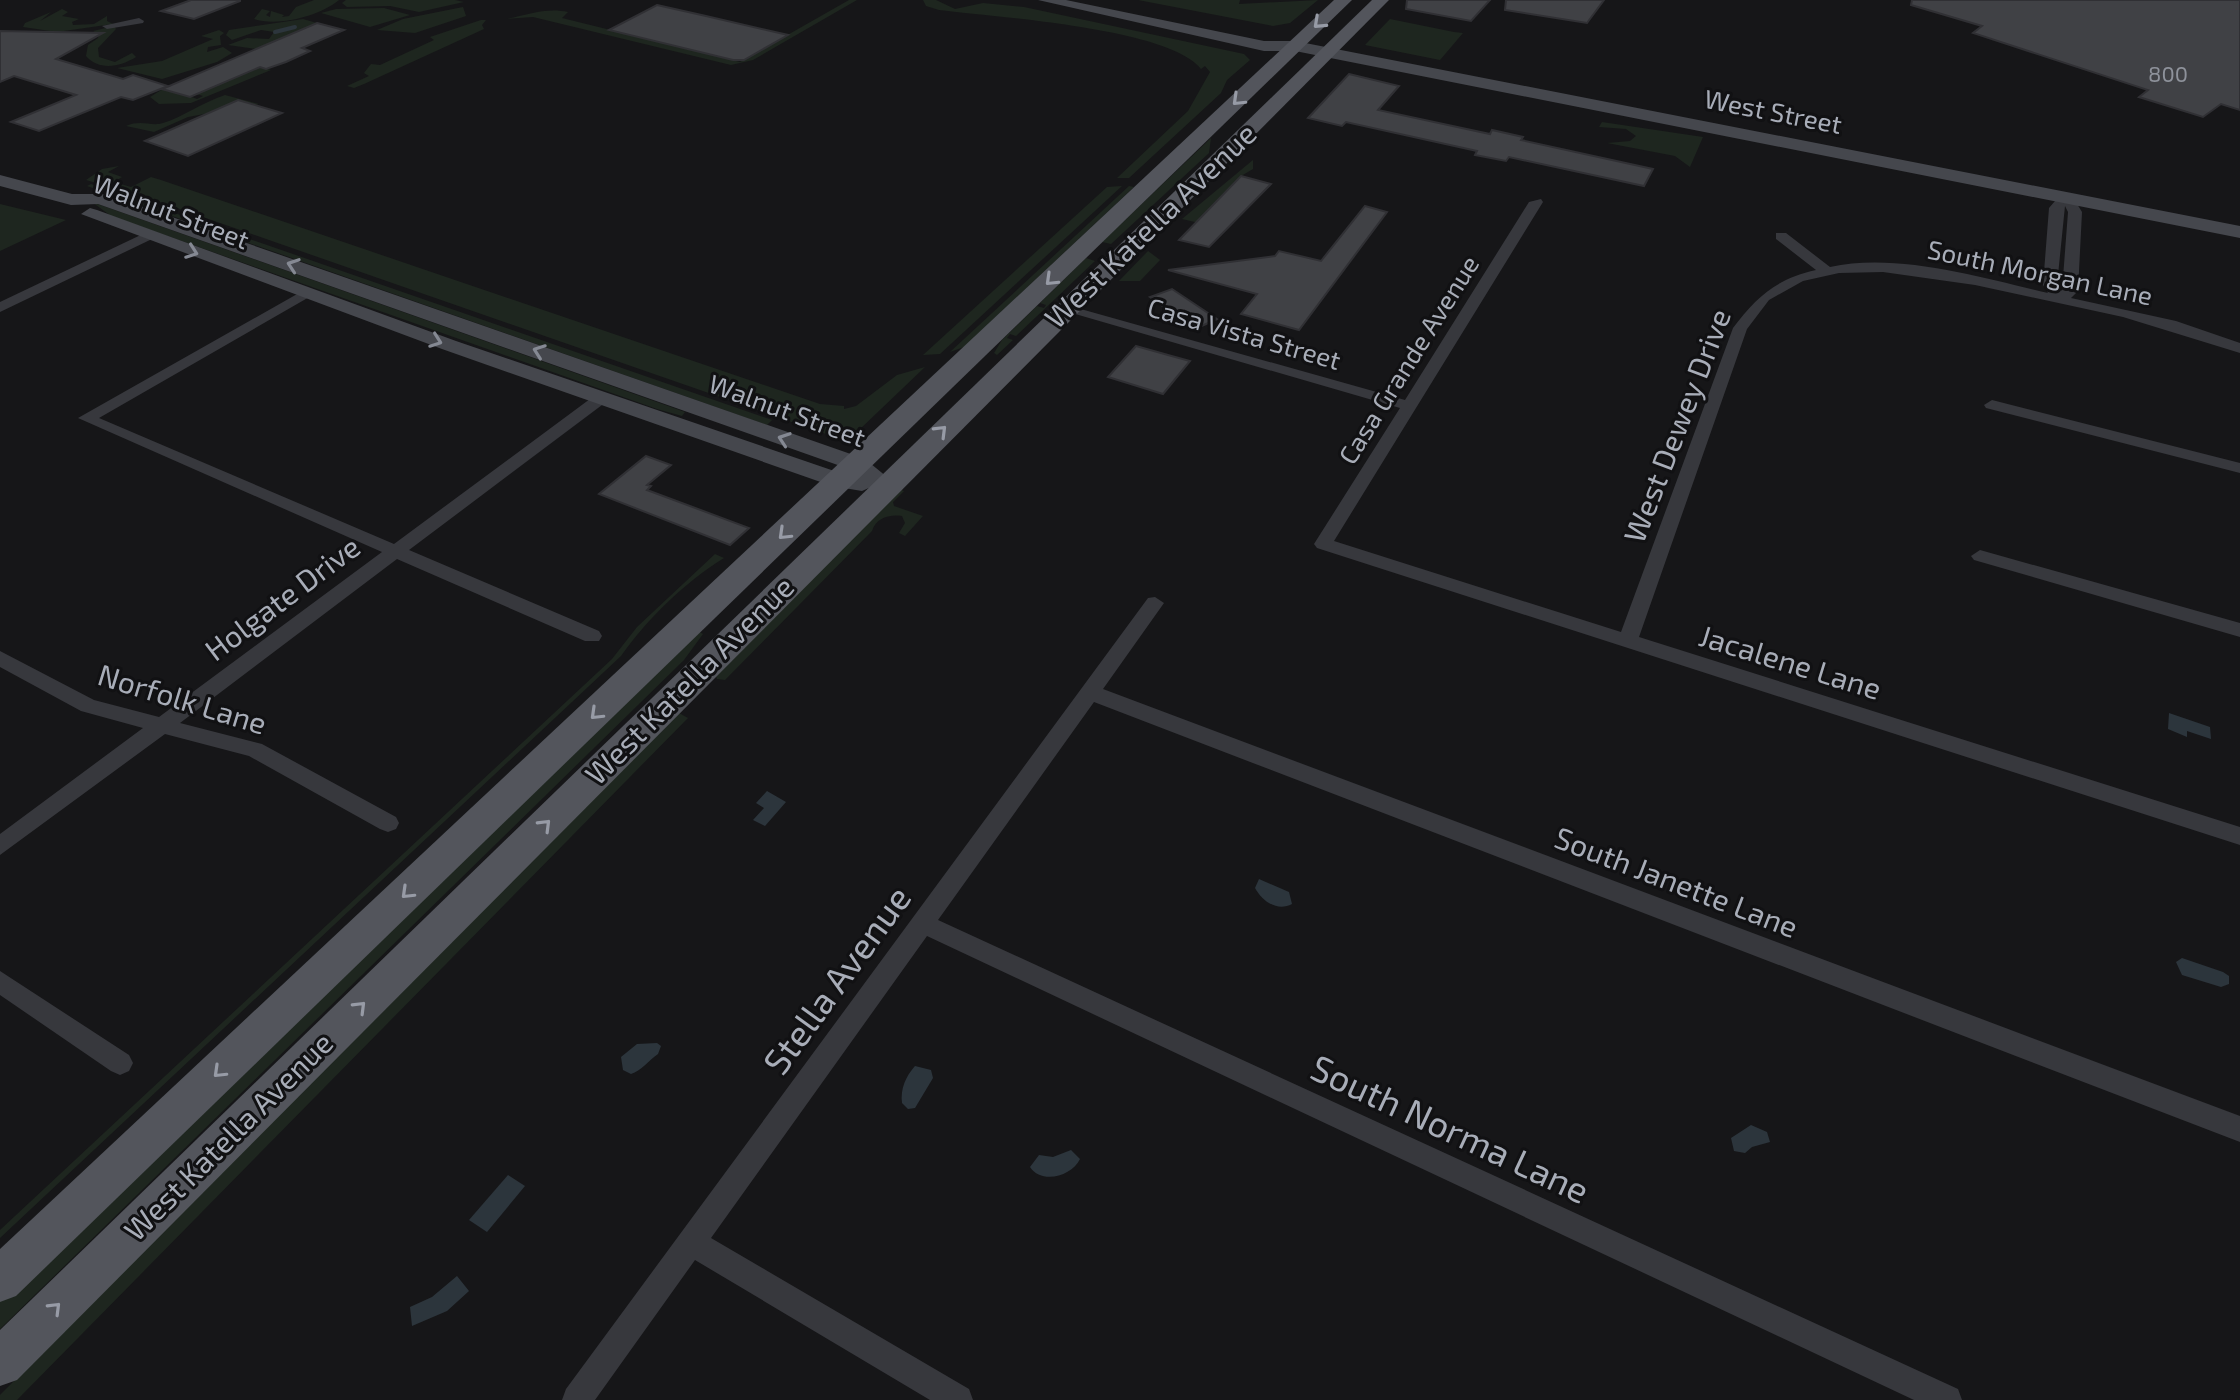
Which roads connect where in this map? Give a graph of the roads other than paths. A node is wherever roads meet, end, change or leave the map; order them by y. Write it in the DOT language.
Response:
graph roads {
  1 [pos="1045,0"];
  2 [pos="1095,0"];
  3 [pos="1344,0"];
  4 [pos="1381,0"];
  5 [pos="139,21"];
  6 [pos="107,26"];
  7 [pos="1295,46"];
  8 [pos="1327,52"];
  9 [pos="0,180"];
  10 [pos="2066,197"];
  11 [pos="71,200"];
  12 [pos="1536,202"];
  13 [pos="2240,232"];
  14 [pos="147,236"];
  15 [pos="1781,236"];
  16 [pos="1827,271"];
  17 [pos="306,293"];
  18 [pos="2060,299"];
  19 [pos="0,308"];
  20 [pos="1065,309"];
  21 [pos="2240,348"];
  22 [pos="600,399"];
  23 [pos="1992,405"];
  24 [pos="1410,406"];
  25 [pos="2240,468"];
  26 [pos="861,477"];
  27 [pos="1323,544"];
  28 [pos="395,551"];
  29 [pos="1980,556"];
  30 [pos="1155,603"];
  31 [pos="2240,630"];
  32 [pos="592,636"];
  33 [pos="1627,643"];
  34 [pos="0,658"];
  35 [pos="1090,692"];
  36 [pos="159,726"];
  37 [pos="388,823"];
  38 [pos="2240,836"];
  39 [pos="0,846"];
  40 [pos="922,923"];
  41 [pos="0,982"];
  42 [pos="120,1063"];
  43 [pos="2240,1129"];
  44 [pos="691,1242"];
  45 [pos="0,1280"];
  46 [pos="0,1363"];
  47 [pos="577,1400"];
  48 [pos="958,1400"];
  49 [pos="1947,1400"];
  1 -- 7 [label="street"];
  2 -- 7 [label="street"];
  3 -- 7 [label="main road, West Katella Avenue, one-way"];
  4 -- 8 [label="main road, West Katella Avenue"];
  5 -- 6 [label="street"];
  7 -- 8 [label="street, West Street"];
  7 -- 26 [label="main road, West Katella Avenue, one-way"];
  8 -- 10 [label="street, West Street"];
  8 -- 20 [label="main road, West Katella Avenue"];
  9 -- 11 [label="street, Walnut Street"];
  10 -- 13 [label="street, West Street"];
  10 -- 18 [label="street"];
  10 -- 18 [label="street"];
  11 -- 14 [label="street, Walnut Street"];
  26 -- 11 [label="street, Walnut Street, one-way"];
  12 -- 24 [label="street, Casa Grande Avenue"];
  14 -- 17 [label="street, Walnut Street, one-way"];
  14 -- 19 [label="street"];
  15 -- 16 [label="street"];
  16 -- 18 [label="street, South Morgan Lane"];
  16 -- 33 [label="street, West Dewey Drive"];
  17 -- 22 [label="street, Walnut Street, one-way"];
  17 -- 28 [label="street"];
  18 -- 21 [label="street, South Morgan Lane"];
  20 -- 24 [label="street, Casa Vista Street"];
  26 -- 20 [label="main road, West Katella Avenue, one-way"];
  22 -- 26 [label="street, Walnut Street"];
  22 -- 28 [label="street, Holgate Drive"];
  23 -- 25 [label="street"];
  24 -- 27 [label="street, Casa Grande Avenue"];
  26 -- 45 [label="main road, West Katella Avenue, one-way"];
  46 -- 26 [label="main road, West Katella Avenue, one-way"];
  27 -- 33 [label="street, Jacalene Lane"];
  28 -- 32 [label="street"];
  28 -- 36 [label="street, Holgate Drive"];
  29 -- 31 [label="street"];
  30 -- 35 [label="street, Stella Avenue"];
  33 -- 38 [label="street, Jacalene Lane"];
  34 -- 36 [label="street, Norfolk Lane"];
  35 -- 40 [label="street, Stella Avenue"];
  35 -- 43 [label="street, South Janette Lane"];
  36 -- 37 [label="street, Norfolk Lane"];
  36 -- 39 [label="street, Holgate Drive"];
  40 -- 44 [label="street, Stella Avenue"];
  40 -- 49 [label="street, South Norma Lane"];
  41 -- 42 [label="street"];
  44 -- 47 [label="street, Stella Avenue"];
  44 -- 48 [label="street"];
}
